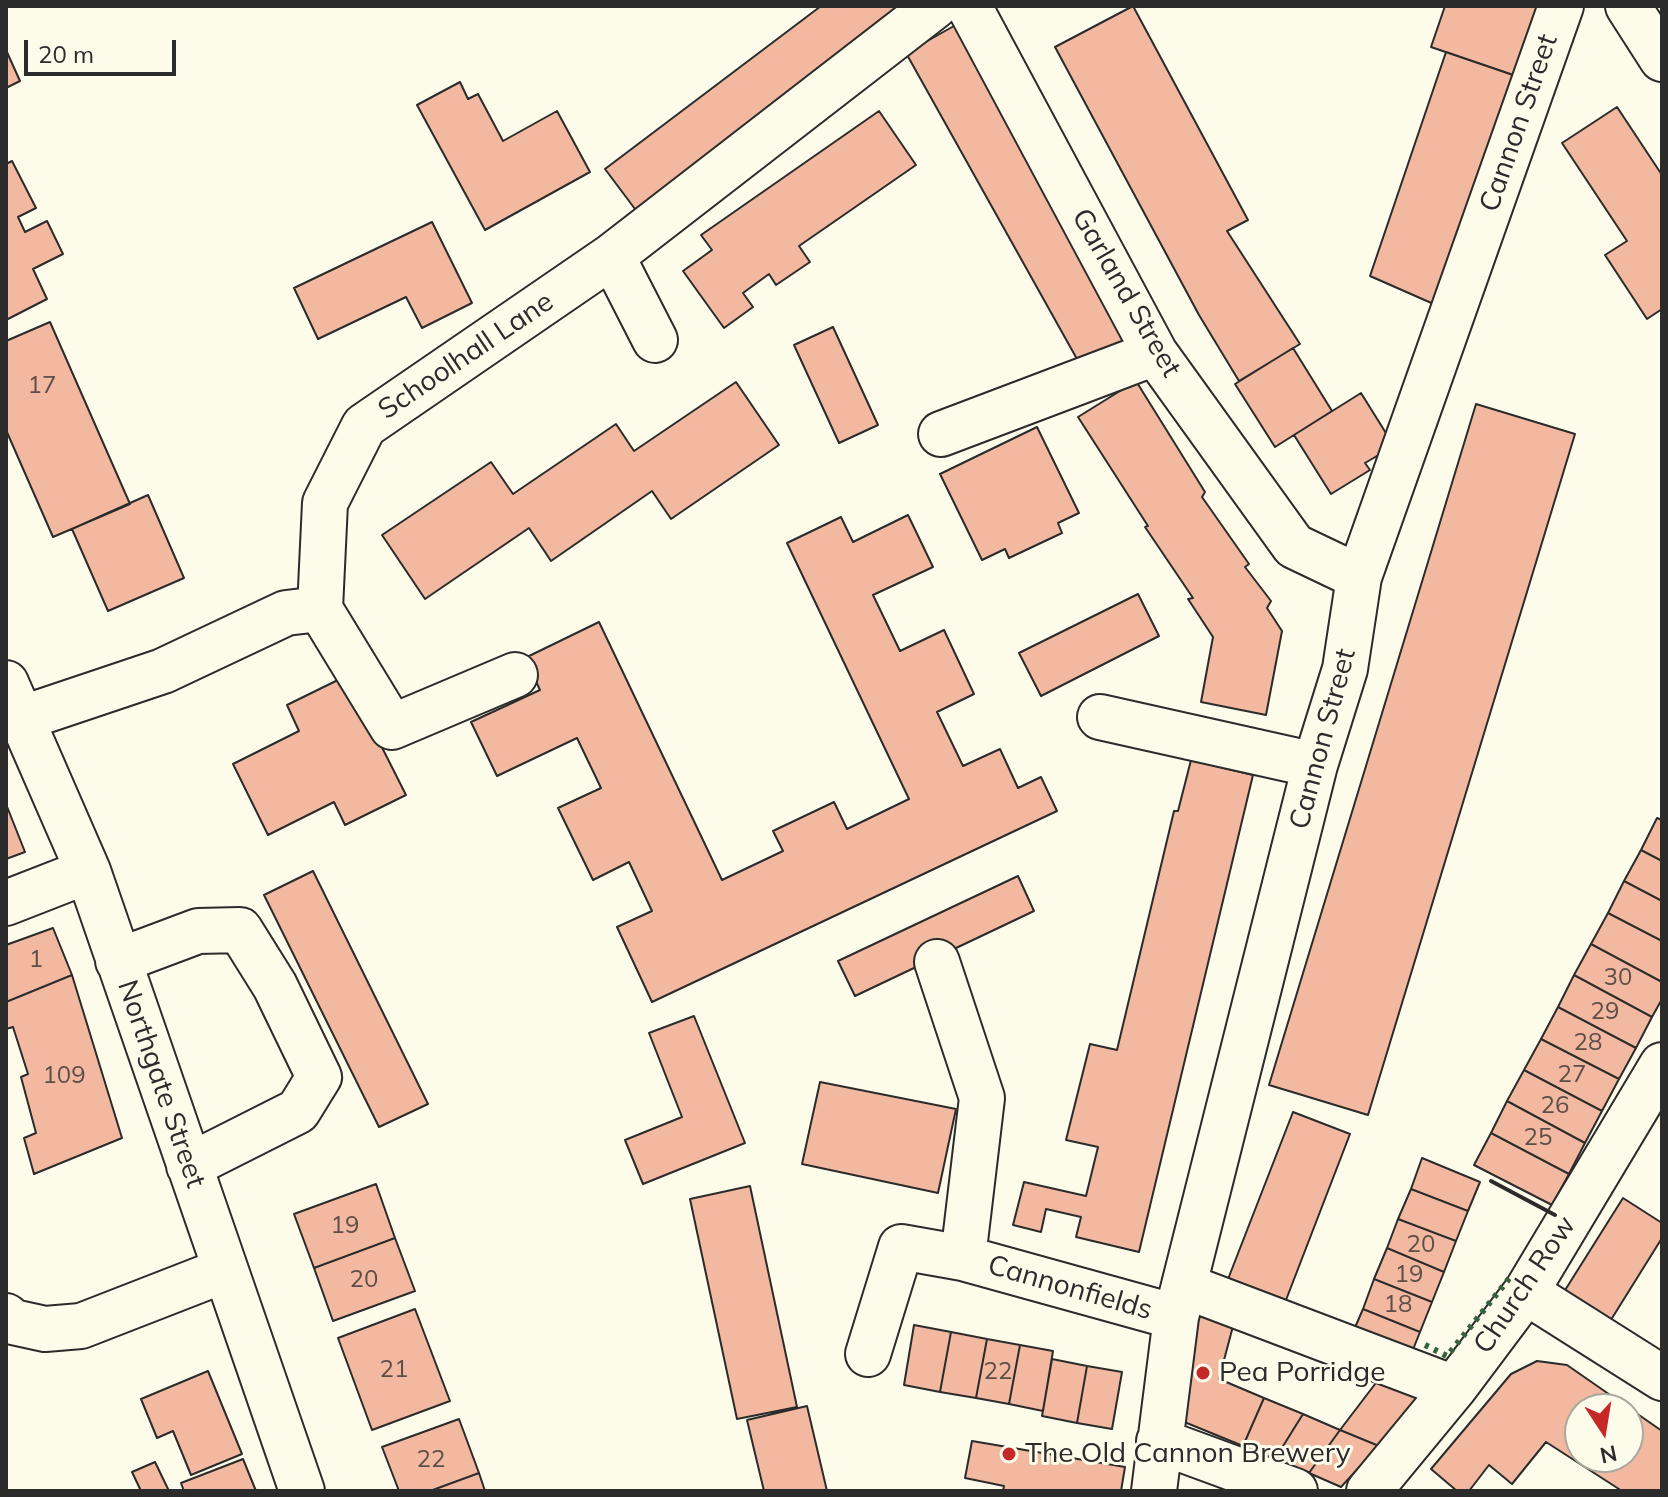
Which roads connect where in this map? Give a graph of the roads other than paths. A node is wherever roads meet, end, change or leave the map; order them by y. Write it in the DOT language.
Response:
graph roads {
  1 [pos="935,6"];
  2 [pos="969,6"];
  3 [pos="1561,6"];
  4 [pos="1628,6"];
  5 [pos="1662,59"];
  6 [pos="612,256"];
  7 [pos="655,340"];
  8 [pos="1155,353"];
  9 [pos="941,434"];
  10 [pos="1359,577"];
  11 [pos="320,609"];
  12 [pos="515,675"];
  13 [pos="14,700"];
  14 [pos="1100,717"];
  15 [pos="1315,765"];
  16 [pos="88,871"];
  17 [pos="6,903"];
  18 [pos="118,961"];
  19 [pos="937,962"];
  20 [pos="1660,1075"];
  21 [pos="189,1166"];
  22 [pos="963,1258"];
  23 [pos="225,1270"];
  24 [pos="1526,1292"];
  25 [pos="1181,1302"];
  26 [pos="6,1316"];
  27 [pos="868,1354"];
  28 [pos="1662,1378"];
  29 [pos="1454,1388"];
  30 [pos="1159,1441"];
  31 [pos="302,1491"];
  32 [pos="1154,1491"];
  33 [pos="1295,1491"];
  34 [pos="1369,1491"];
  1 -- 6 [label="street, Schoolhall Lane"];
  2 -- 8 [label="street, Garland Street"];
  3 -- 10 [label="street, Cannon Street"];
  4 -- 5 [label="street"];
  6 -- 7 [label="street"];
  6 -- 11 [label="street, Schoolhall Lane"];
  8 -- 9 [label="street"];
  8 -- 10 [label="street, Garland Street"];
  10 -- 15 [label="street, Cannon Street"];
  11 -- 12 [label="street"];
  11 -- 13 [label="street"];
  13 -- 16 [label="street, Northgate Street"];
  14 -- 15 [label="street"];
  15 -- 25 [label="street, Cannon Street"];
  16 -- 17 [label="street"];
  16 -- 18 [label="street, Northgate Street"];
  18 -- 21 [label="street, Northgate Street"];
  18 -- 21 [label="street"];
  19 -- 22 [label="street, Cannonfields"];
  20 -- 24 [label="street, Church Row"];
  21 -- 23 [label="street, Northgate Street"];
  22 -- 25 [label="street, Cannonfields"];
  22 -- 27 [label="street, Cannonfields"];
  23 -- 26 [label="street"];
  23 -- 31 [label="street, Northgate Street"];
  24 -- 28 [label="street"];
  24 -- 29 [label="street, Church Row"];
  25 -- 29 [label="street, Cannonfields"];
  25 -- 30 [label="street, Cannon Street"];
  29 -- 34 [label="street, Church Row"];
  30 -- 32 [label="street, Cannon Street"];
  30 -- 33 [label="street"];
}
